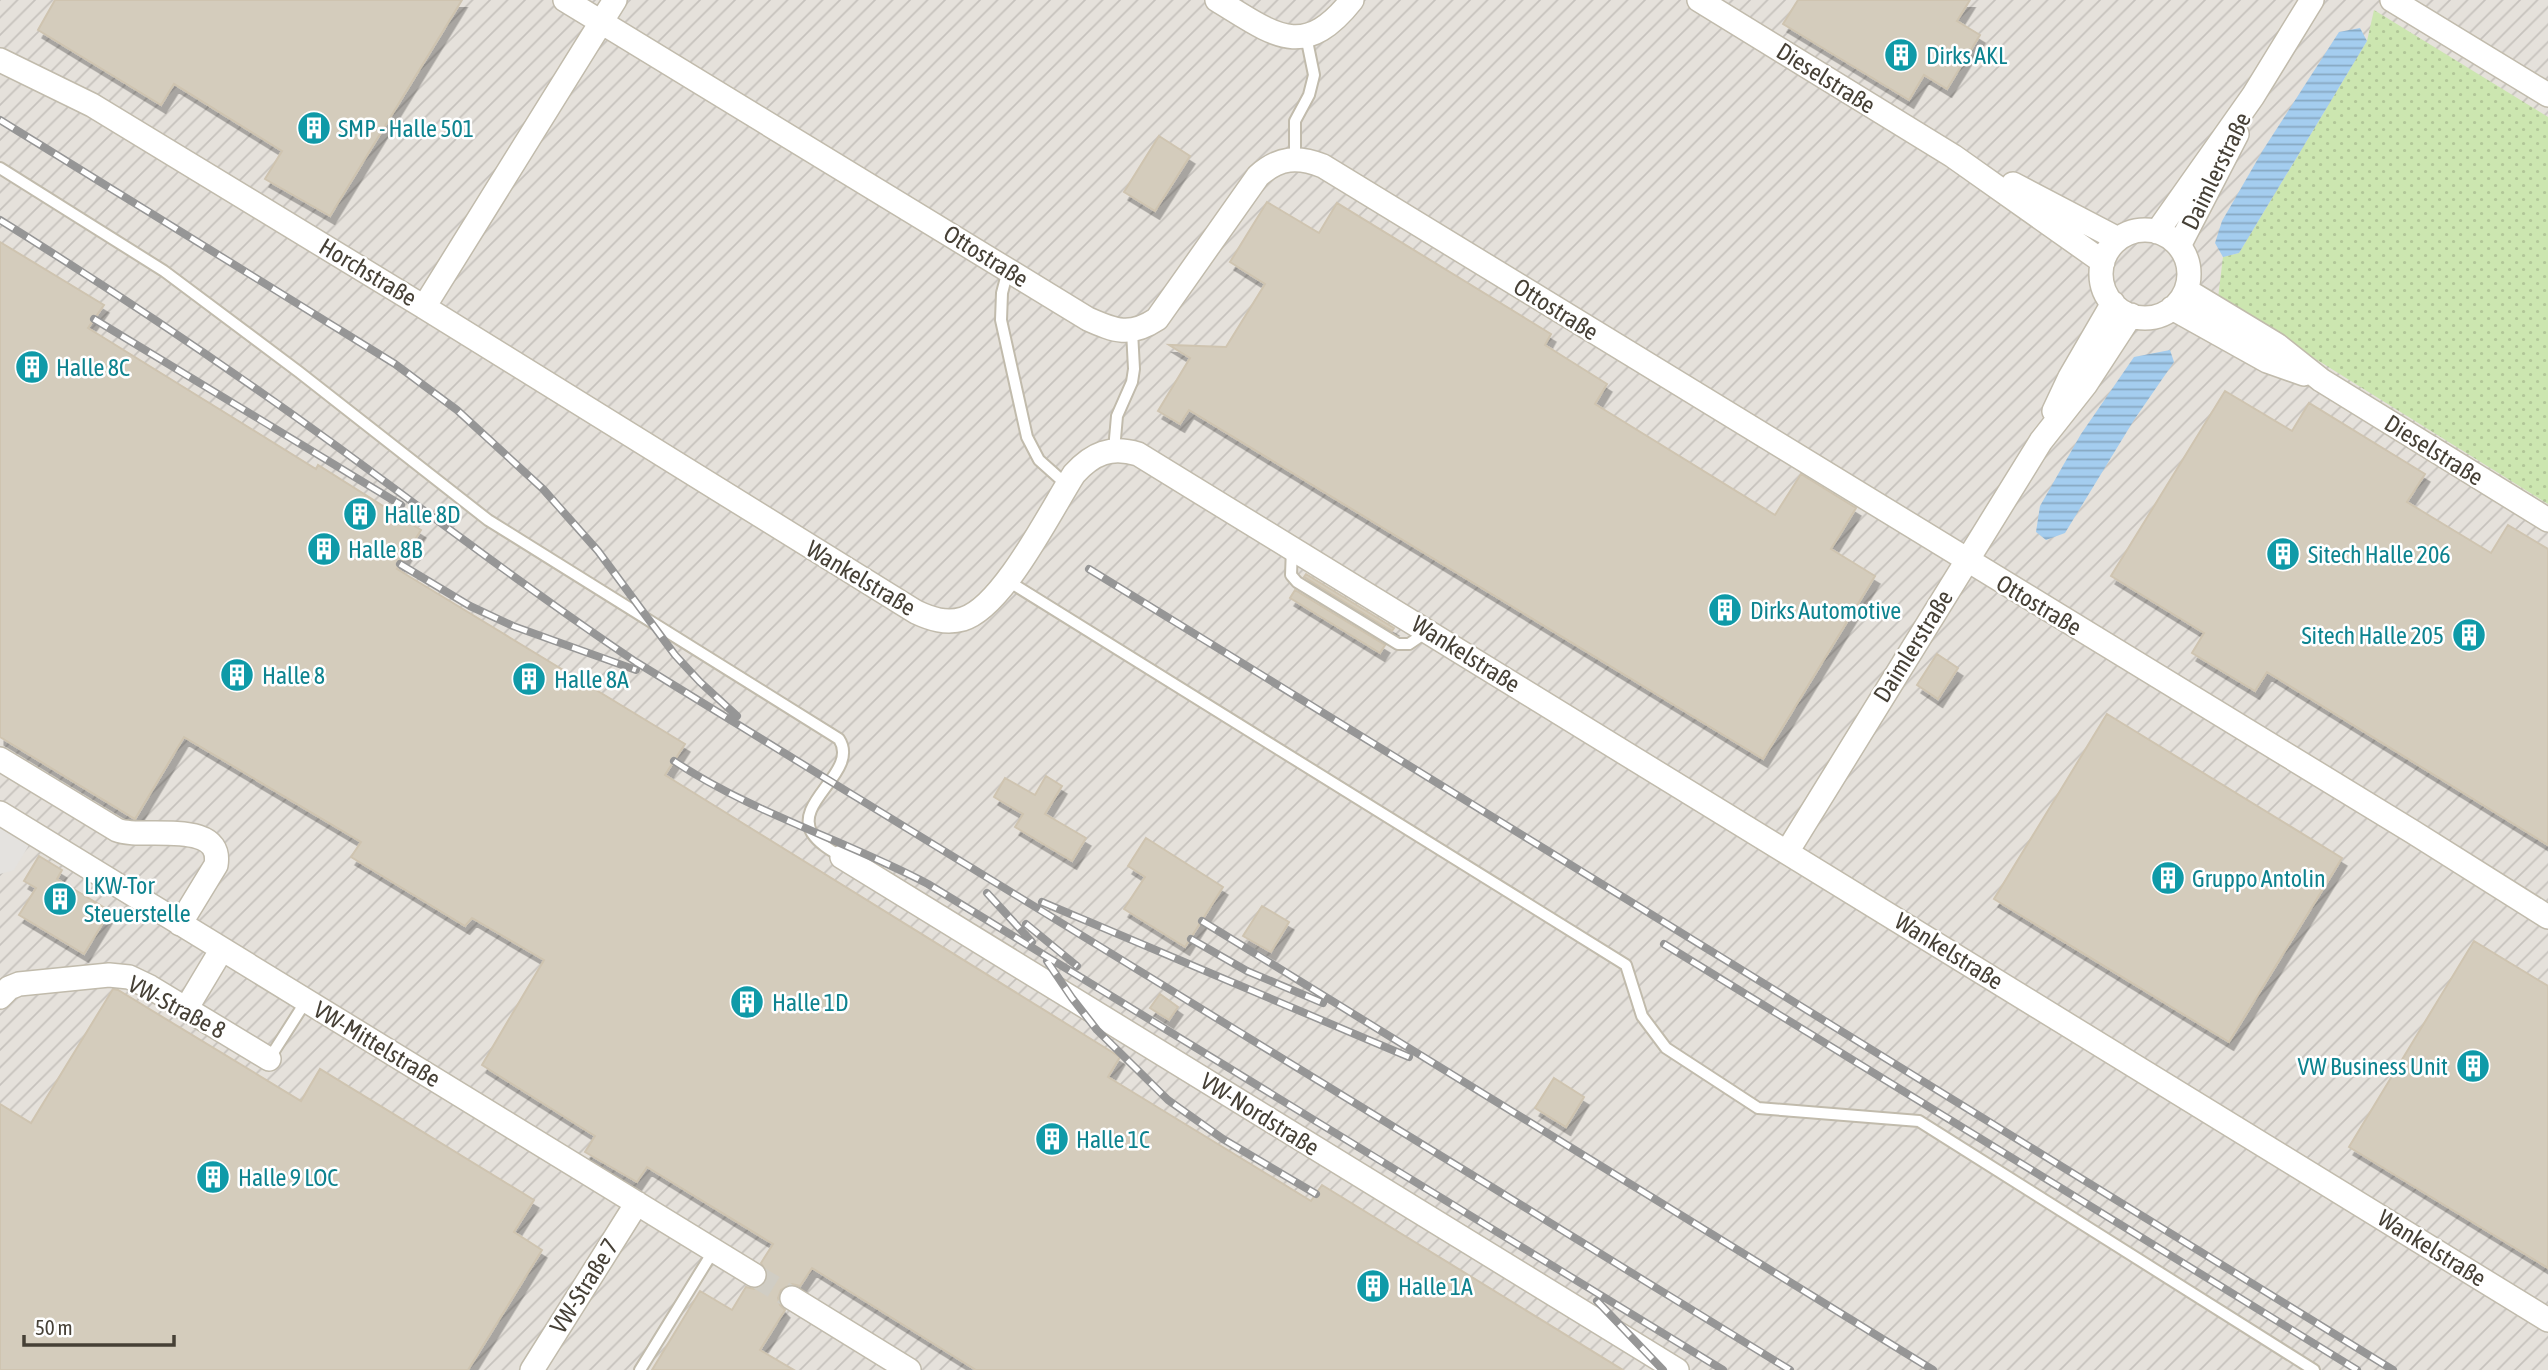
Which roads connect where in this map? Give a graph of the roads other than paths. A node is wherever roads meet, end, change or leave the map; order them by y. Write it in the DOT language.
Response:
graph roads {
  1 [pos="565,0"];
  2 [pos="615,0"];
  3 [pos="1217,0"];
  4 [pos="1352,0"];
  5 [pos="1699,0"];
  6 [pos="2312,0"];
  7 [pos="2392,0"];
  8 [pos="601,22"];
  9 [pos="1306,36"];
  10 [pos="0,60"];
  11 [pos="2548,95"];
  12 [pos="2253,96"];
  13 [pos="1953,156"];
  14 [pos="1295,159"];
  15 [pos="0,168"];
  16 [pos="2157,232"];
  17 [pos="2118,239"];
  18 [pos="2179,246"];
  19 [pos="2103,262"];
  20 [pos="1009,270"];
  21 [pos="2186,290"];
  22 [pos="424,307"];
  23 [pos="2172,308"];
  24 [pos="2122,309"];
  25 [pos="1132,331"];
  26 [pos="2321,380"];
  27 [pos="1114,450"];
  28 [pos="1067,485"];
  29 [pos="2548,520"];
  30 [pos="1966,560"];
  31 [pos="1008,580"];
  32 [pos="0,759"];
  33 [pos="0,813"];
  34 [pos="1787,852"];
  35 [pos="842,858"];
  36 [pos="2548,917"];
  37 [pos="180,924"];
  38 [pos="222,949"];
  39 [pos="3,989"];
  40 [pos="306,1001"];
  41 [pos="186,1009"];
  42 [pos="269,1059"];
  43 [pos="636,1203"];
  44 [pos="714,1250"];
  45 [pos="754,1275"];
  46 [pos="792,1298"];
  47 [pos="2548,1320"];
  48 [pos="532,1370"];
  49 [pos="640,1370"];
  50 [pos="909,1370"];
  51 [pos="1677,1370"];
  52 [pos="2315,1370"];
  1 -- 8 [label="street, Ottostraße"];
  2 -- 8 [label="street, Horchstraße"];
  3 -- 9 [label="street"];
  4 -- 9 [label="street"];
  5 -- 13 [label="street, Dieselstraße"];
  6 -- 12 [label="street, Daimlerstraße"];
  7 -- 11 [label="street"];
  8 -- 20 [label="street, Ottostraße"];
  8 -- 22 [label="street, Horchstraße"];
  9 -- 14 [label="lane"];
  10 -- 22 [label="street, Horchstraße"];
  12 -- 16 [label="street, Daimlerstraße"];
  12 -- 18 [label="street, Daimlerstraße"];
  13 -- 17 [label="street, Dieselstraße"];
  13 -- 19 [label="street, Dieselstraße"];
  14 -- 25 [label="street"];
  14 -- 30 [label="street, Ottostraße"];
  15 -- 35 [label="lane"];
  16 -- 17 [label="street, Daimlerstraße"];
  16 -- 18 [label="street, Daimlerstraße"];
  17 -- 19 [label="street"];
  18 -- 21 [label="street, Daimlerstraße"];
  19 -- 24 [label="street"];
  20 -- 25 [label="street, Ottostraße"];
  20 -- 28 [label="lane"];
  21 -- 23 [label="street"];
  21 -- 26 [label="street, Dieselstraße"];
  22 -- 31 [label="street, Wankelstraße"];
  23 -- 24 [label="street"];
  23 -- 26 [label="street, Dieselstraße"];
  24 -- 30 [label="street, Daimlerstraße"];
  25 -- 27 [label="lane"];
  26 -- 29 [label="street, Dieselstraße"];
  27 -- 28 [label="street, Wankelstraße"];
  27 -- 34 [label="street, Wankelstraße"];
  28 -- 31 [label="street, Wankelstraße"];
  30 -- 34 [label="street, Daimlerstraße"];
  30 -- 36 [label="street, Ottostraße"];
  31 -- 52 [label="lane"];
  32 -- 37 [label="street"];
  33 -- 37 [label="street, VW-Mittelstraße"];
  34 -- 47 [label="street, Wankelstraße"];
  35 -- 51 [label="street, VW-Nordstraße"];
  37 -- 38 [label="street, VW-Mittelstraße"];
  38 -- 40 [label="street, VW-Mittelstraße"];
  38 -- 41 [label="street"];
  39 -- 41 [label="street, VW-Straße 8"];
  40 -- 42 [label="lane"];
  40 -- 43 [label="street, VW-Mittelstraße"];
  41 -- 42 [label="street, VW-Straße 8"];
  43 -- 44 [label="street, VW-Mittelstraße"];
  43 -- 48 [label="street, VW-Straße 7"];
  44 -- 45 [label="street, VW-Mittelstraße"];
  44 -- 49 [label="lane"];
  46 -- 50 [label="street"];
}
